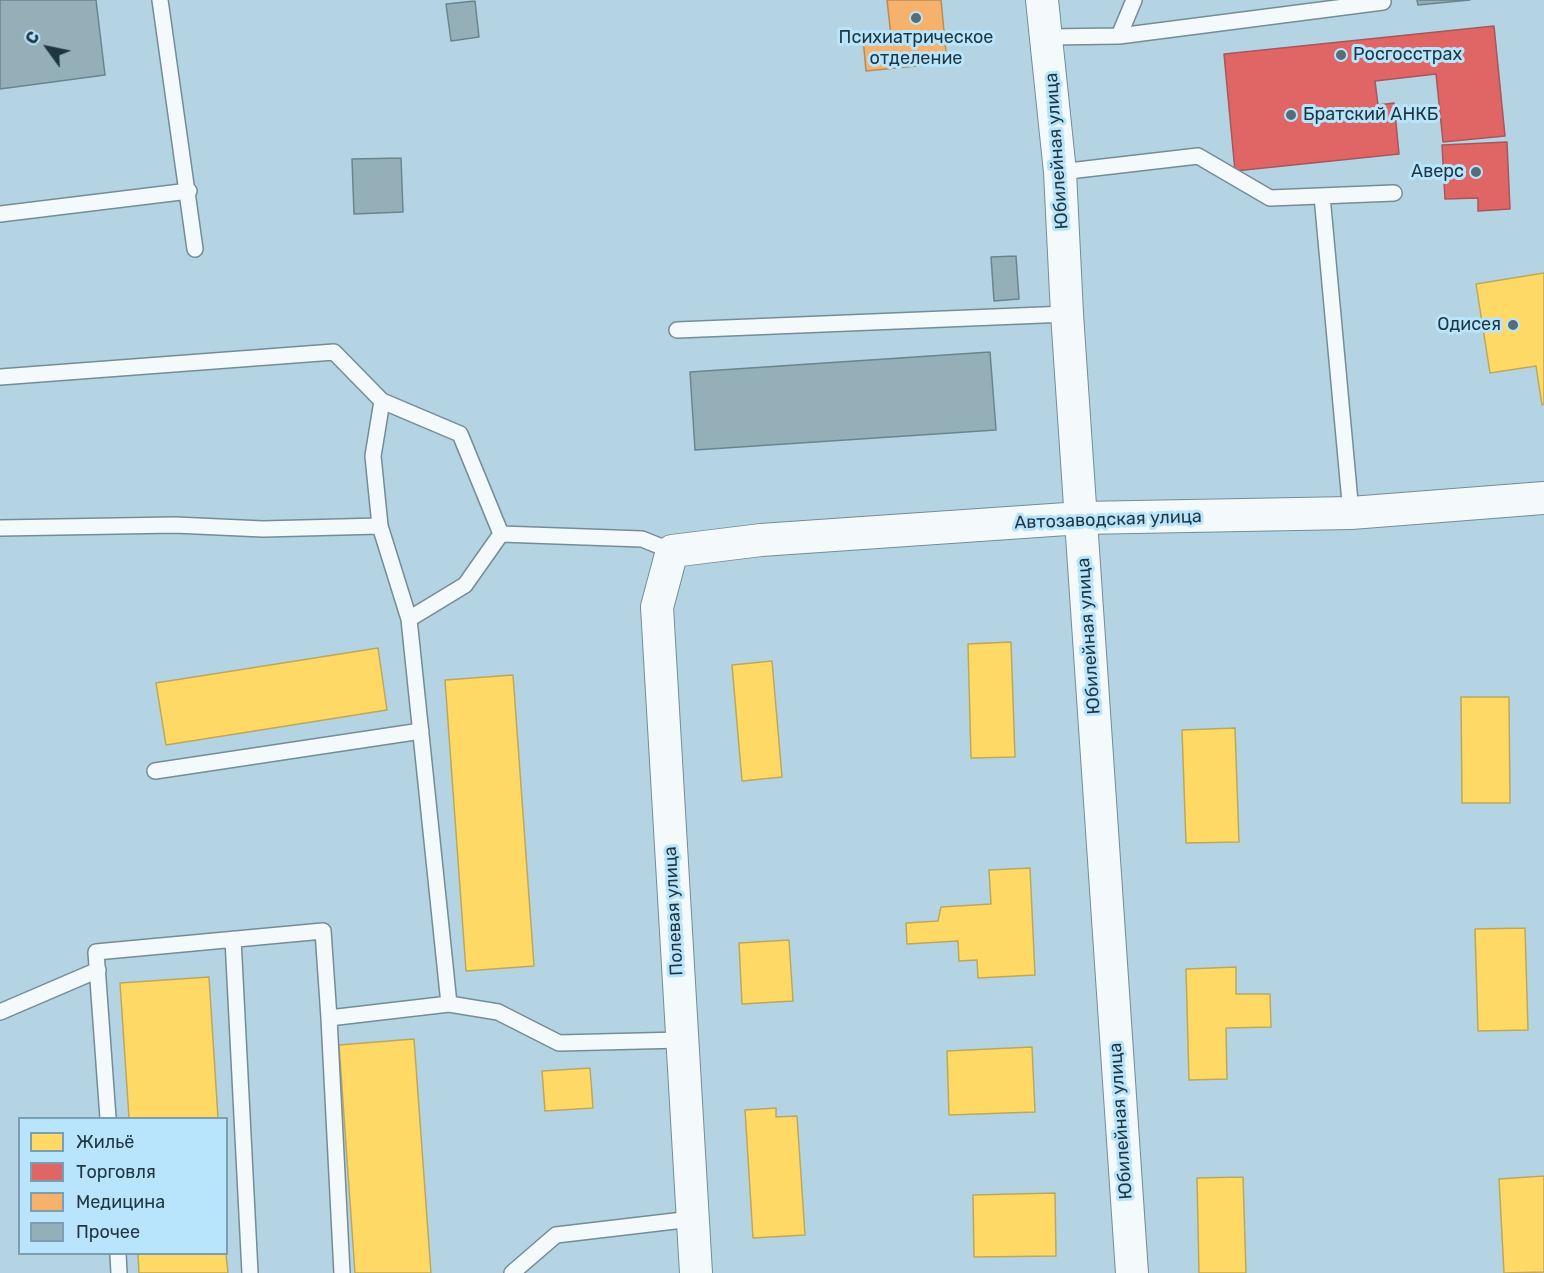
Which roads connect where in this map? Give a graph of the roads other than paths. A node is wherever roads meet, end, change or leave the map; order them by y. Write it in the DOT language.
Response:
graph roads {
  1 [pos="160,0"];
  2 [pos="1042,0"];
  3 [pos="1134,0"];
  4 [pos="1383,2"];
  5 [pos="1119,36"];
  6 [pos="1048,37"];
  7 [pos="1060,172"];
  8 [pos="189,191"];
  9 [pos="1394,193"];
  10 [pos="1322,196"];
  11 [pos="0,214"];
  12 [pos="195,249"];
  13 [pos="1067,314"];
  14 [pos="677,330"];
  15 [pos="0,377"];
  16 [pos="382,401"];
  17 [pos="1544,498"];
  18 [pos="1351,513"];
  19 [pos="1081,518"];
  20 [pos="380,526"];
  21 [pos="0,528"];
  22 [pos="501,534"];
  23 [pos="672,551"];
  24 [pos="409,619"];
  25 [pos="421,731"];
  26 [pos="155,771"];
  27 [pos="233,939"];
  28 [pos="98,970"];
  29 [pos="449,1004"];
  30 [pos="0,1012"];
  31 [pos="329,1018"];
  32 [pos="681,1040"];
  33 [pos="108,1117"];
  34 [pos="692,1219"];
  35 [pos="118,1255"];
  36 [pos="119,1273"];
  37 [pos="249,1273"];
  38 [pos="342,1273"];
  39 [pos="512,1273"];
  40 [pos="696,1273"];
  41 [pos="1132,1273"];
  1 -- 8 [label="lane"];
  2 -- 6 [label="street, Юбилейная улица"];
  3 -- 5 [label="lane"];
  4 -- 5 [label="lane"];
  5 -- 6 [label="lane"];
  6 -- 7 [label="street, Юбилейная улица"];
  7 -- 10 [label="lane"];
  7 -- 13 [label="street, Юбилейная улица"];
  8 -- 11 [label="lane"];
  8 -- 12 [label="lane"];
  9 -- 10 [label="lane"];
  10 -- 18 [label="lane"];
  13 -- 14 [label="lane"];
  13 -- 19 [label="street, Юбилейная улица"];
  15 -- 16 [label="lane"];
  16 -- 20 [label="lane"];
  16 -- 22 [label="lane"];
  17 -- 18 [label="street, Автозаводская улица"];
  18 -- 19 [label="street, Автозаводская улица"];
  19 -- 23 [label="street, Автозаводская улица"];
  19 -- 41 [label="street, Юбилейная улица"];
  20 -- 21 [label="lane"];
  20 -- 24 [label="lane"];
  22 -- 23 [label="lane"];
  22 -- 24 [label="lane"];
  23 -- 32 [label="street, Полевая улица"];
  24 -- 25 [label="lane"];
  25 -- 26 [label="lane"];
  25 -- 29 [label="lane"];
  27 -- 28 [label="lane"];
  27 -- 31 [label="lane"];
  27 -- 37 [label="lane"];
  28 -- 30 [label="lane"];
  28 -- 33 [label="lane"];
  29 -- 31 [label="lane"];
  29 -- 32 [label="lane"];
  31 -- 38 [label="lane"];
  32 -- 34 [label="street, Полевая улица"];
  34 -- 39 [label="lane"];
  34 -- 40 [label="street, Полевая улица"];
  35 -- 36 [label="lane"];
}
